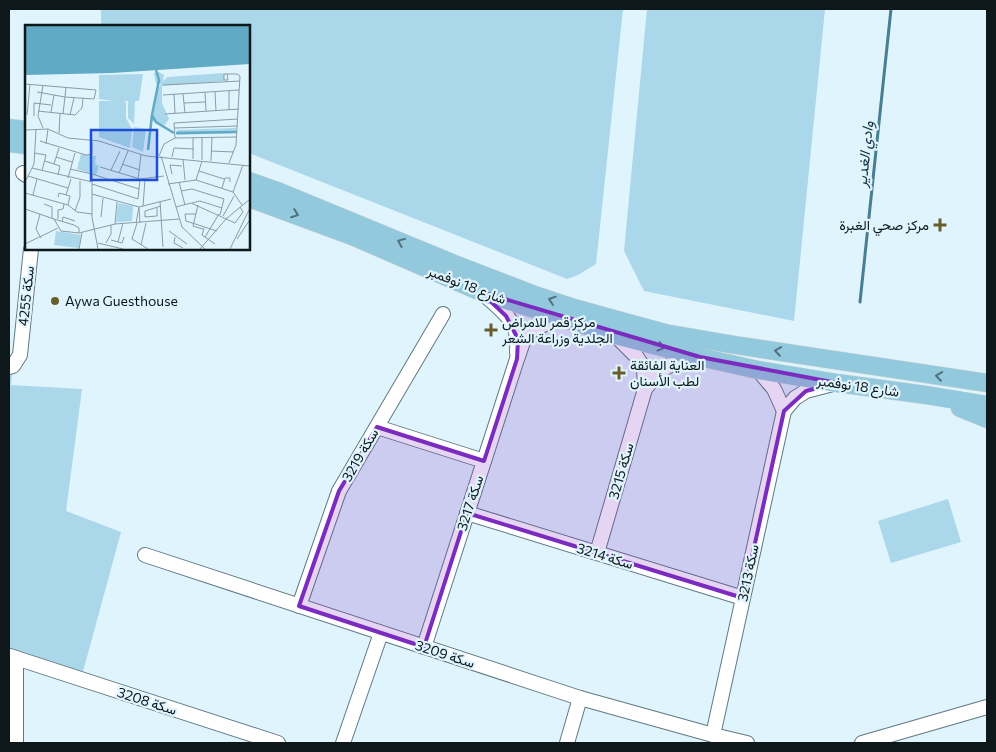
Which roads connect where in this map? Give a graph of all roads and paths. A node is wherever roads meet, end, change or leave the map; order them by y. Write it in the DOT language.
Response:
graph roads {
  1 [pos="9,128"];
  2 [pos="25,130"];
  3 [pos="9,143"];
  4 [pos="25,145"];
  5 [pos="250,181"];
  6 [pos="250,198"];
  7 [pos="30,250"];
  8 [pos="481,292"];
  9 [pos="443,314"];
  10 [pos="561,318"];
  11 [pos="616,335"];
  12 [pos="700,357"];
  13 [pos="517,359"];
  14 [pos="9,367"];
  15 [pos="758,370"];
  16 [pos="987,375"];
  17 [pos="962,380"];
  18 [pos="837,383"];
  19 [pos="987,384"];
  20 [pos="645,389"];
  21 [pos="926,395"];
  22 [pos="987,405"];
  23 [pos="784,411"];
  24 [pos="987,419"];
  25 [pos="377,427"];
  26 [pos="484,461"];
  27 [pos="467,513"];
  28 [pos="597,553"];
  29 [pos="145,555"];
  30 [pos="743,598"];
  31 [pos="299,606"];
  32 [pos="381,633"];
  33 [pos="424,647"];
  34 [pos="13,657"];
  35 [pos="580,698"];
  36 [pos="987,706"];
  37 [pos="713,735"];
  38 [pos="16,743"];
  39 [pos="278,743"];
  40 [pos="343,743"];
  41 [pos="567,743"];
  42 [pos="746,743"];
  43 [pos="862,743"];
  1 -- 2 [label="main road"];
  3 -- 4 [label="main road"];
  17 -- 5 [label="main road, شارع 18 نوفمبر, one-way"];
  6 -- 8 [label="main road, شارع 18 نوفمبر, one-way"];
  7 -- 14 [label="street, سكة 4255"];
  8 -- 10 [label="main road, شارع 18 نوفمبر"];
  8 -- 13 [label="street, سكة 3217"];
  9 -- 25 [label="street, سكة 3219"];
  10 -- 11 [label="main road, شارع 18 نوفمبر"];
  10 -- 13 [label="street, سكة 3217"];
  11 -- 12 [label="main road, شارع 18 نوفمبر, one-way"];
  11 -- 20 [label="street, سكة 3215"];
  12 -- 15 [label="main road, شارع 18 نوفمبر"];
  12 -- 20 [label="street, سكة 3215"];
  13 -- 26 [label="street, سكة 3217"];
  15 -- 18 [label="main road, شارع 18 نوفمبر"];
  15 -- 23 [label="street"];
  16 -- 17 [label="main road"];
  17 -- 19 [label="main road, شارع 18 نوفمبر"];
  18 -- 21 [label="main road, شارع 18 نوفمبر"];
  18 -- 23 [label="street"];
  20 -- 28 [label="street, سكة 3215"];
  21 -- 22 [label="main road, شارع 18 نوفمبر"];
  21 -- 24 [label="main road"];
  23 -- 30 [label="street, سكة 3213"];
  25 -- 26 [label="street"];
  25 -- 31 [label="street, سكة 3219"];
  26 -- 27 [label="street, سكة 3217"];
  27 -- 28 [label="street, سكة 3214"];
  27 -- 33 [label="street, سكة 3217"];
  28 -- 30 [label="street, سكة 3214"];
  29 -- 31 [label="street, سكة 3209"];
  30 -- 37 [label="street, سكة 3213"];
  31 -- 32 [label="street, سكة 3209"];
  32 -- 33 [label="street, سكة 3209"];
  32 -- 40 [label="street"];
  33 -- 35 [label="street, سكة 3209"];
  34 -- 38 [label="street"];
  34 -- 39 [label="street, سكة 3208"];
  35 -- 37 [label="street, سكة 3209"];
  35 -- 41 [label="street"];
  36 -- 43 [label="street"];
  37 -- 42 [label="street, سكة 3209"];
}
